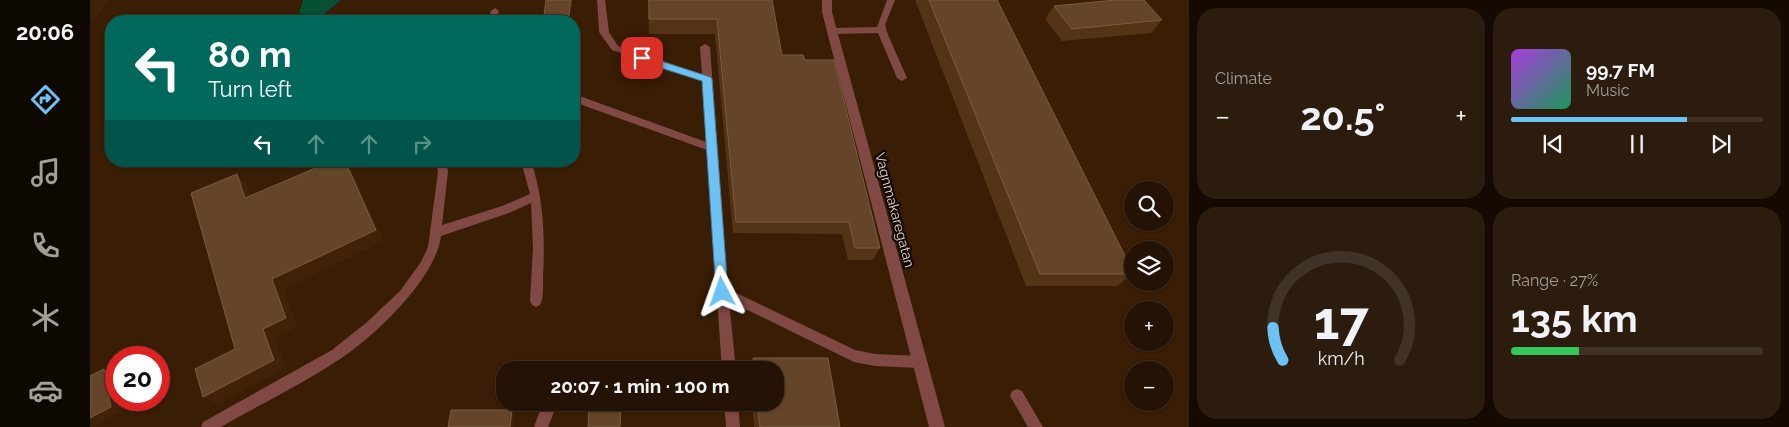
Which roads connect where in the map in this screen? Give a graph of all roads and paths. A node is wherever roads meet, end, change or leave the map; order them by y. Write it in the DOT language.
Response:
graph roads {
  1 [pos="601,0"];
  2 [pos="827,0"];
  3 [pos="891,0"];
  4 [pos="496,10"];
  5 [pos="494,15"];
  6 [pos="882,30"];
  7 [pos="832,31"];
  8 [pos="705,48"];
  9 [pos="902,78"];
  10 [pos="707,79"];
  11 [pos="580,100"];
  12 [pos="712,148"];
  13 [pos="442,167"];
  14 [pos="527,167"];
  15 [pos="534,197"];
  16 [pos="438,232"];
  17 [pos="722,292"];
  18 [pos="536,301"];
  19 [pos="728,361"];
  20 [pos="920,362"];
  21 [pos="1017,396"];
  22 [pos="546,411"];
  23 [pos="732,411"];
  24 [pos="733,425"];
  25 [pos="208,427"];
  26 [pos="541,427"];
  27 [pos="937,427"];
  28 [pos="1036,427"];
  1 -- 10 [label="lane"];
  2 -- 7 [label="street, Vagnmakaregatan"];
  3 -- 6 [label="lane"];
  4 -- 5 [label="lane"];
  6 -- 7 [label="lane"];
  6 -- 9 [label="lane"];
  7 -- 20 [label="street, Vagnmakaregatan"];
  8 -- 10 [label="lane"];
  10 -- 12 [label="lane"];
  11 -- 12 [label="lane"];
  12 -- 17 [label="lane"];
  13 -- 16 [label="lane"];
  14 -- 15 [label="lane"];
  15 -- 16 [label="lane"];
  15 -- 18 [label="lane"];
  16 -- 25 [label="lane"];
  17 -- 19 [label="lane"];
  17 -- 20 [label="lane"];
  20 -- 27 [label="street, Vagnmakaregatan"];
  21 -- 28 [label="lane"];
  22 -- 26 [label="lane"];
  23 -- 24 [label="lane"];
}
